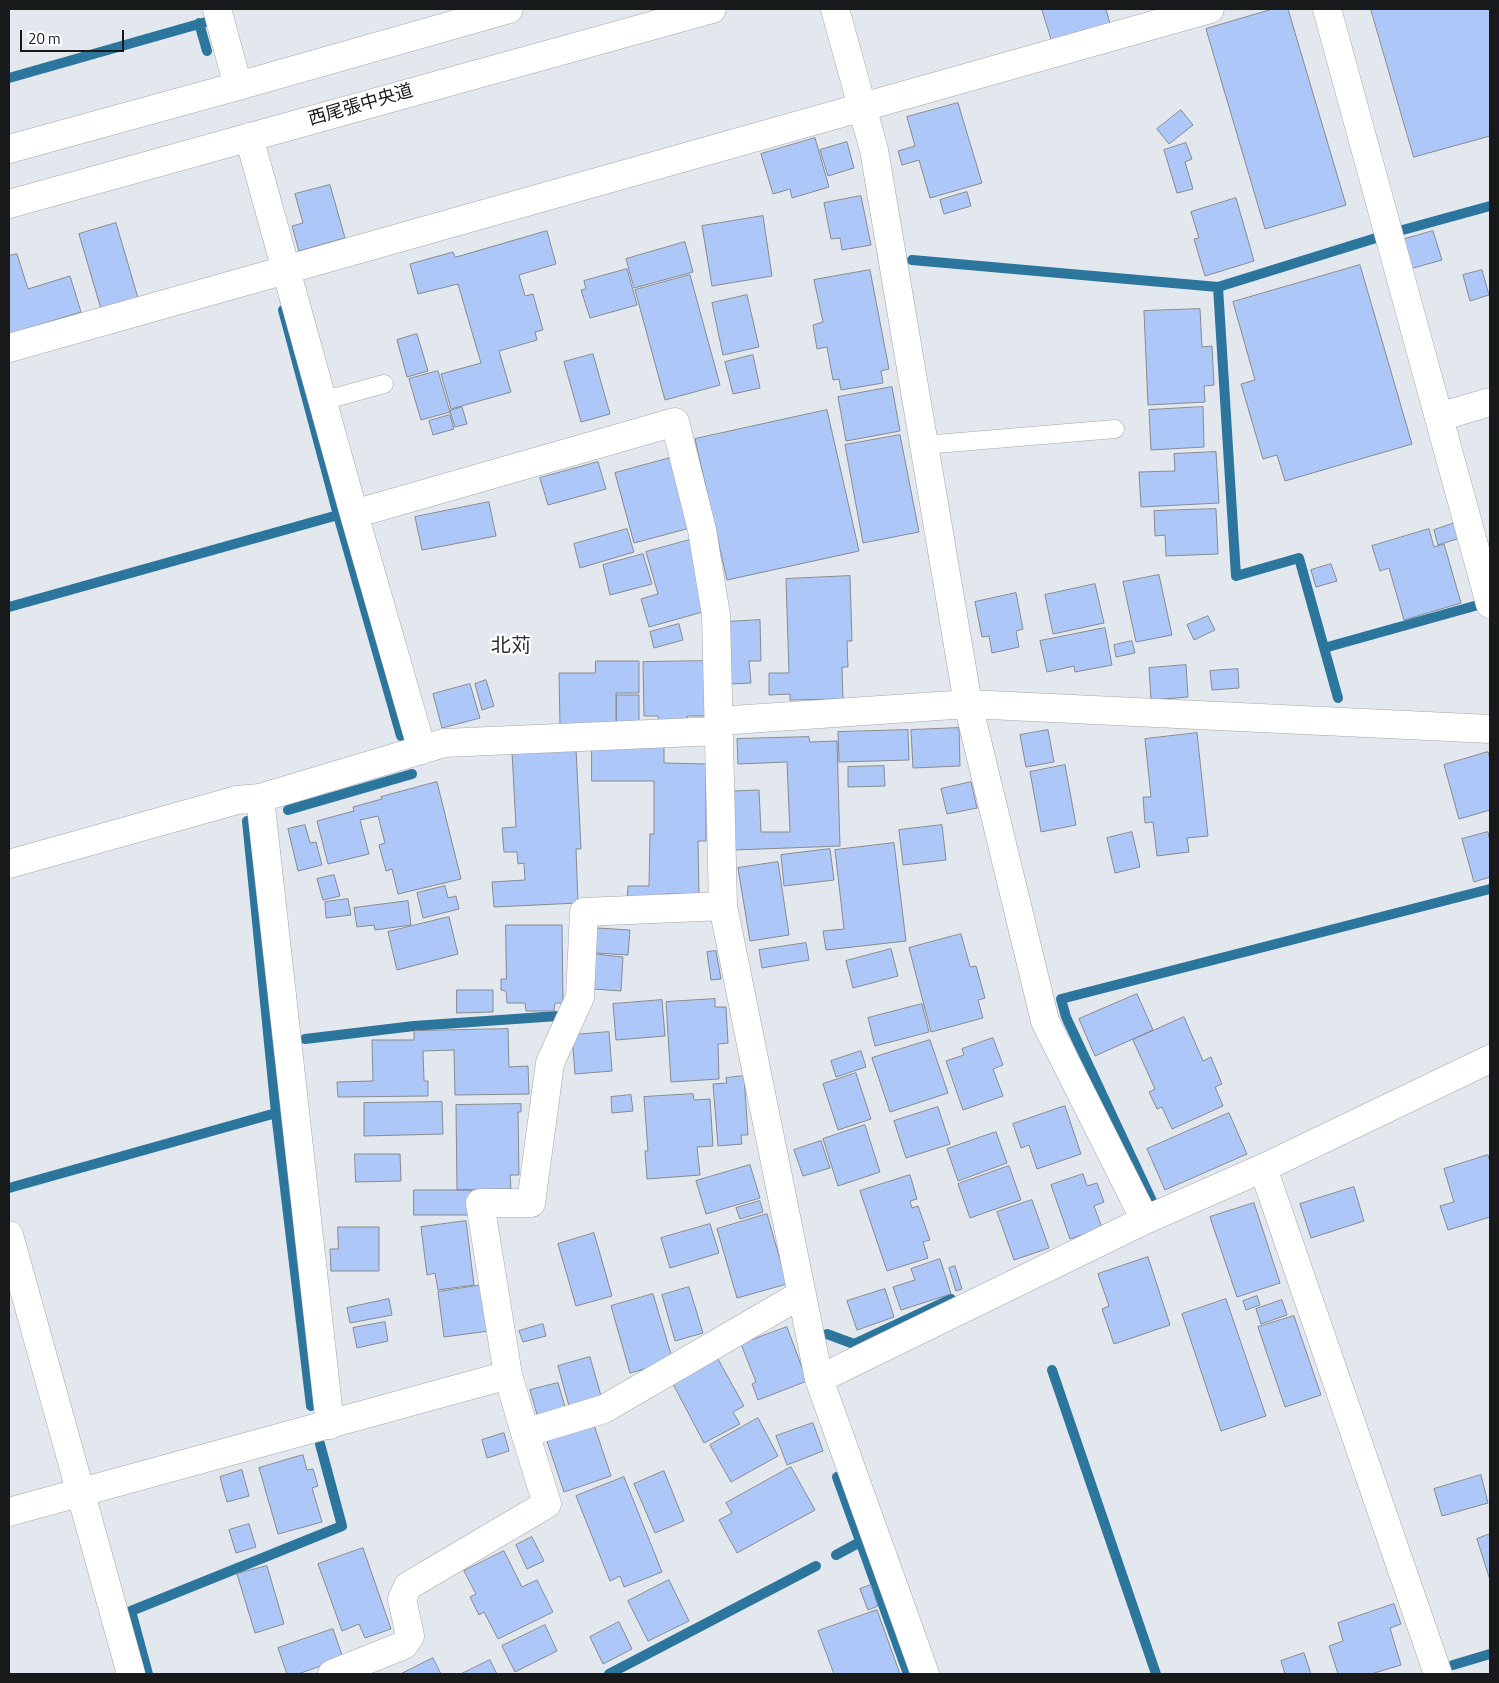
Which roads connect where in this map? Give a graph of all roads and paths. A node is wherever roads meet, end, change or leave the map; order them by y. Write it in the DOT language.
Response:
graph roads {
  1 [pos="217,9"];
  2 [pos="509,9"];
  3 [pos="712,9"];
  4 [pos="834,9"];
  5 [pos="1210,9"];
  6 [pos="1328,9"];
  7 [pos="238,86"];
  8 [pos="862,107"];
  9 [pos="249,137"];
  10 [pos="9,149"];
  11 [pos="9,204"];
  12 [pos="286,269"];
  13 [pos="9,348"];
  14 [pos="384,384"];
  15 [pos="322,400"];
  16 [pos="1490,402"];
  17 [pos="1439,417"];
  18 [pos="1115,430"];
  19 [pos="924,445"];
  20 [pos="354,514"];
  21 [pos="1490,604"];
  22 [pos="968,704"];
  23 [pos="718,726"];
  24 [pos="1490,730"];
  25 [pos="422,750"];
  26 [pos="260,798"];
  27 [pos="9,864"];
  28 [pos="723,906"];
  29 [pos="1490,1059"];
  30 [pos="1263,1168"];
  31 [pos="1145,1220"];
  32 [pos="9,1235"];
  33 [pos="802,1294"];
  34 [pos="508,1375"];
  35 [pos="820,1380"];
  36 [pos="330,1425"];
  37 [pos="525,1433"];
  38 [pos="79,1492"];
  39 [pos="9,1512"];
  40 [pos="131,1674"];
  41 [pos="332,1674"];
  42 [pos="926,1674"];
  43 [pos="1438,1674"];
  1 -- 7 [label="street"];
  2 -- 7 [label="street"];
  3 -- 9 [label="street, 西尾張中央道"];
  4 -- 8 [label="street"];
  5 -- 8 [label="street"];
  6 -- 17 [label="street"];
  7 -- 10 [label="street"];
  8 -- 12 [label="street"];
  8 -- 19 [label="street"];
  9 -- 11 [label="street, 西尾張中央道"];
  9 -- 12 [label="street"];
  12 -- 13 [label="street"];
  12 -- 15 [label="street"];
  14 -- 15 [label="lane"];
  15 -- 20 [label="street"];
  16 -- 17 [label="street"];
  17 -- 21 [label="street"];
  18 -- 19 [label="lane"];
  19 -- 22 [label="street"];
  20 -- 23 [label="street"];
  20 -- 25 [label="street"];
  22 -- 23 [label="street"];
  22 -- 24 [label="street"];
  22 -- 31 [label="street"];
  23 -- 25 [label="street"];
  23 -- 28 [label="street"];
  25 -- 26 [label="street"];
  26 -- 27 [label="street"];
  26 -- 36 [label="street"];
  28 -- 33 [label="street"];
  28 -- 34 [label="street"];
  29 -- 30 [label="street"];
  30 -- 31 [label="street"];
  30 -- 43 [label="street"];
  31 -- 35 [label="street"];
  32 -- 38 [label="street"];
  33 -- 35 [label="street"];
  33 -- 37 [label="street"];
  34 -- 36 [label="street"];
  34 -- 37 [label="street"];
  35 -- 42 [label="street"];
  36 -- 38 [label="street"];
  37 -- 41 [label="street"];
  38 -- 39 [label="street"];
  38 -- 40 [label="street"];
}
